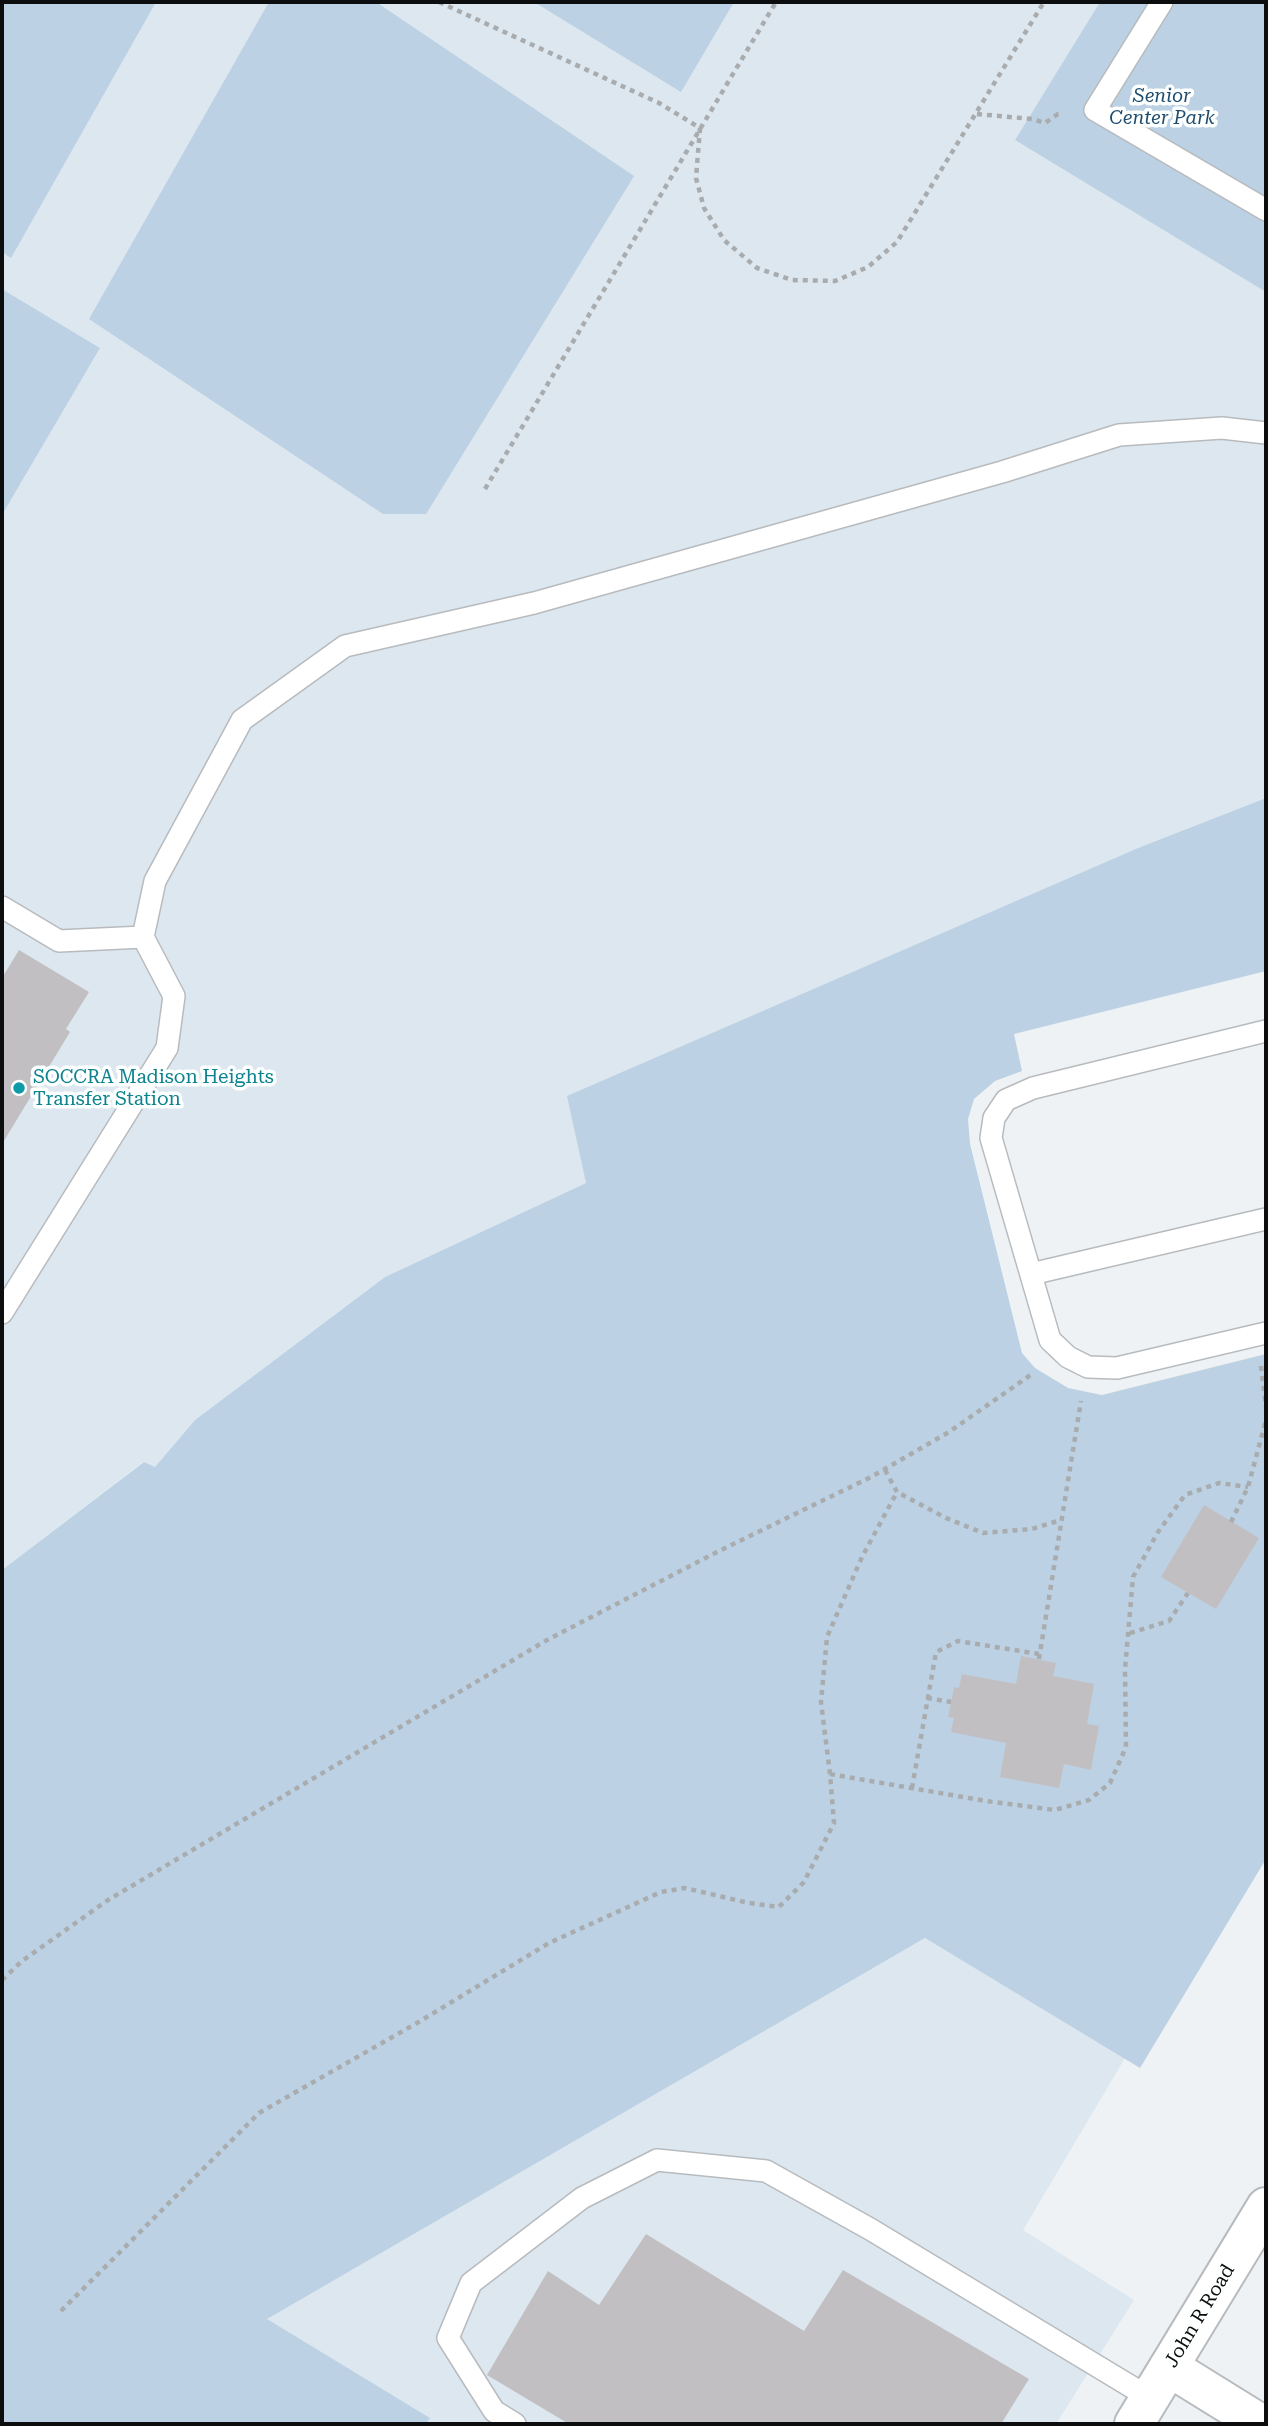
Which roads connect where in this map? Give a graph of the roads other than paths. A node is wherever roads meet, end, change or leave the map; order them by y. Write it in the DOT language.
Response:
graph roads {
  1 [pos="1162,2"];
  2 [pos="1266,210"];
  3 [pos="1266,433"];
  4 [pos="2,907"];
  5 [pos="143,937"];
  6 [pos="1266,1031"];
  7 [pos="1266,1219"];
  8 [pos="1031,1274"];
  9 [pos="2,1313"];
  10 [pos="1266,1333"];
  11 [pos="1266,2207"];
  12 [pos="1151,2397"];
  13 [pos="515,2424"];
  14 [pos="1261,2424"];
  1 -- 2 [label="lane"];
  3 -- 5 [label="lane"];
  4 -- 5 [label="lane"];
  5 -- 9 [label="lane"];
  6 -- 8 [label="lane"];
  7 -- 8 [label="lane"];
  8 -- 10 [label="lane"];
  11 -- 12 [label="main road, John R Road"];
  12 -- 13 [label="lane"];
  12 -- 14 [label="main road"];
}
